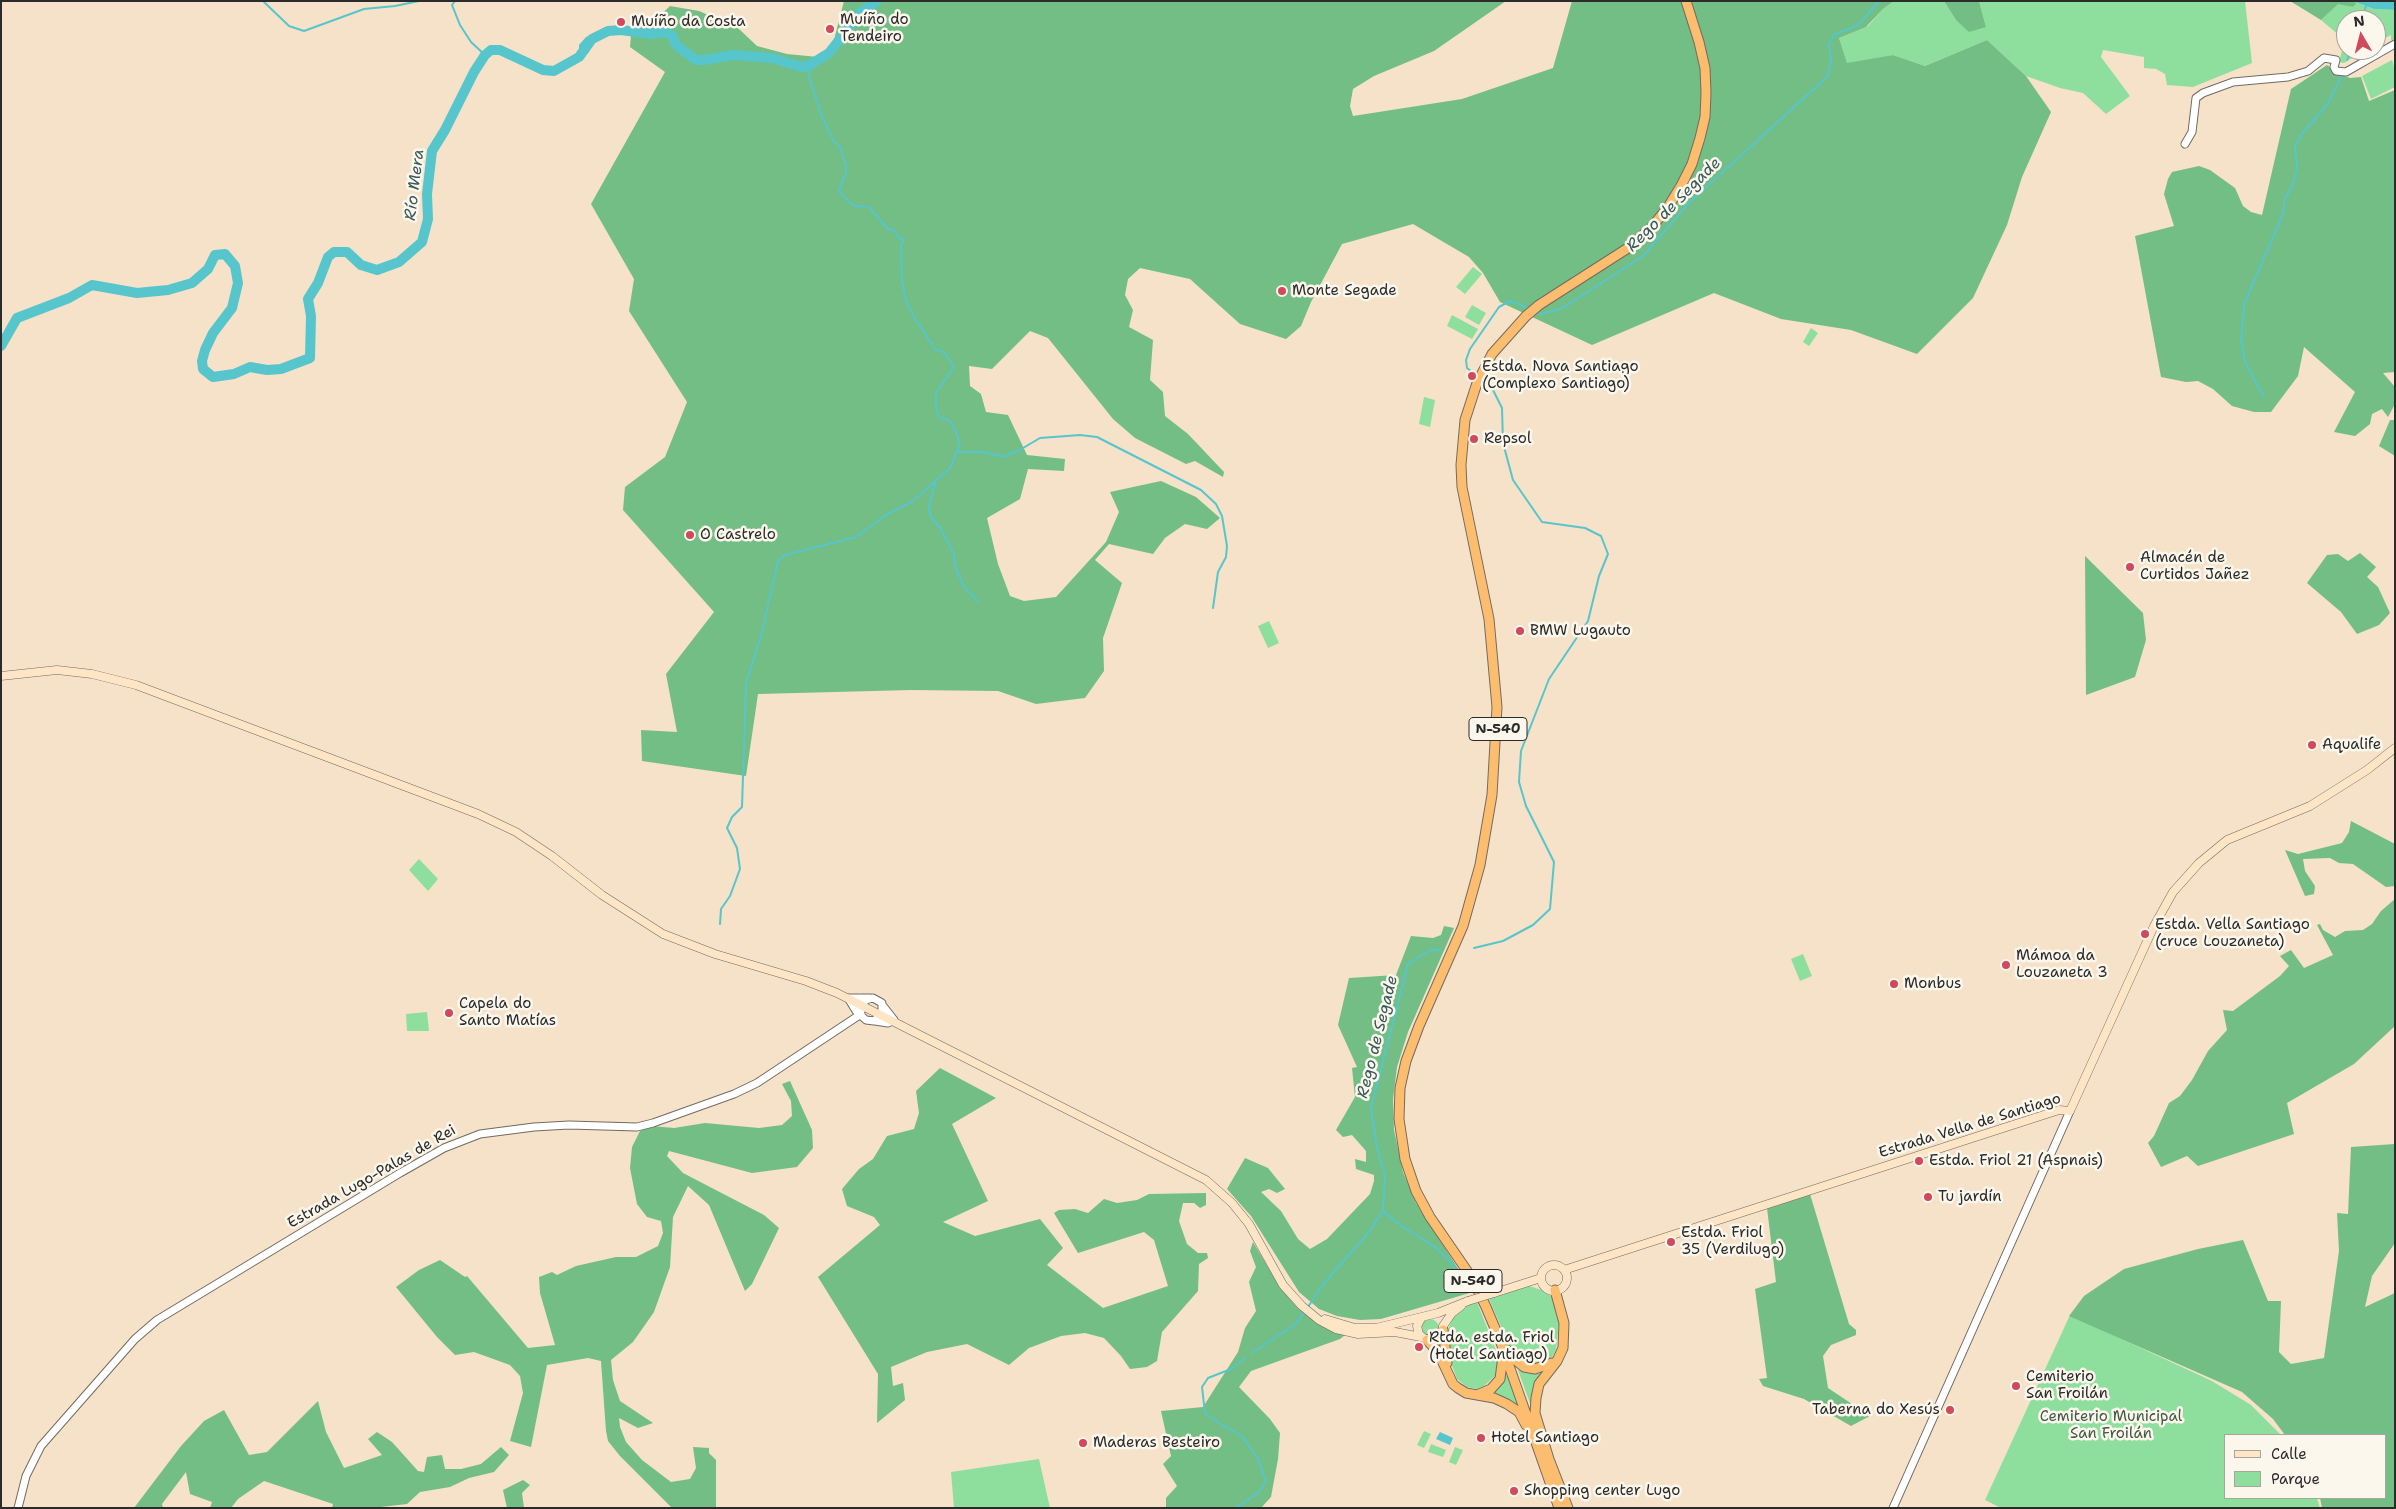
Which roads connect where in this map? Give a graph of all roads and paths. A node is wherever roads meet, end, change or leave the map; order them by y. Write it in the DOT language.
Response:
graph roads {
  1 [pos="1686,1"];
  2 [pos="2395,44"];
  3 [pos="2185,144"];
  4 [pos="1,676"];
  5 [pos="2395,748"];
  6 [pos="848,998"];
  7 [pos="870,998"];
  8 [pos="862,1004"];
  9 [pos="883,1006"];
  10 [pos="861,1014"];
  11 [pos="882,1014"];
  12 [pos="894,1020"];
  13 [pos="874,1021"];
  14 [pos="2070,1111"];
  15 [pos="1564,1270"];
  16 [pos="1542,1278"];
  17 [pos="1555,1290"];
  18 [pos="1468,1301"];
  19 [pos="1302,1306"];
  20 [pos="1432,1314"];
  21 [pos="1422,1317"];
  22 [pos="1443,1328"];
  23 [pos="1424,1338"];
  24 [pos="1502,1344"];
  25 [pos="1557,1361"];
  26 [pos="1449,1373"];
  27 [pos="1477,1395"];
  28 [pos="1546,1460"];
  29 [pos="18,1508"];
  30 [pos="1559,1508"];
  31 [pos="1568,1508"];
  32 [pos="1893,1508"];
  1 -- 24 [label="highway, N-540"];
  2 -- 3 [label="street"];
  4 -- 6 [label="main road"];
  5 -- 14 [label="main road, Estrada Vella de Santiago"];
  6 -- 7 [label="street"];
  6 -- 8 [label="main road"];
  6 -- 10 [label="street"];
  7 -- 8 [label="street"];
  7 -- 9 [label="street"];
  8 -- 10 [label="street"];
  8 -- 11 [label="main road"];
  9 -- 11 [label="street"];
  9 -- 12 [label="street"];
  10 -- 13 [label="street"];
  10 -- 29 [label="street, Estrada Lugo-Palas de Rei"];
  11 -- 12 [label="main road"];
  11 -- 13 [label="street"];
  12 -- 13 [label="street"];
  12 -- 19 [label="main road"];
  14 -- 15 [label="main road, Estrada Vella de Santiago"];
  14 -- 32 [label="street"];
  15 -- 16 [label="main road, Estrada Vella de Santiago"];
  15 -- 17 [label="main road"];
  16 -- 17 [label="main road"];
  16 -- 18 [label="main road, Estrada Vella de Santiago, bridge"];
  17 -- 25 [label="highway"];
  18 -- 20 [label="main road, Estrada Vella de Santiago"];
  18 -- 22 [label="main road"];
  19 -- 21 [label="main road"];
  19 -- 23 [label="main road"];
  20 -- 21 [label="main road"];
  20 -- 22 [label="main road"];
  21 -- 23 [label="main road"];
  22 -- 23 [label="main road"];
  22 -- 26 [label="highway"];
  23 -- 26 [label="highway"];
  24 -- 25 [label="highway"];
  24 -- 27 [label="highway"];
  24 -- 28 [label="highway, N-540"];
  25 -- 28 [label="highway"];
  26 -- 27 [label="highway"];
  27 -- 28 [label="highway"];
  28 -- 30 [label="highway, N-540"];
  28 -- 31 [label="highway, N-540"];
}
